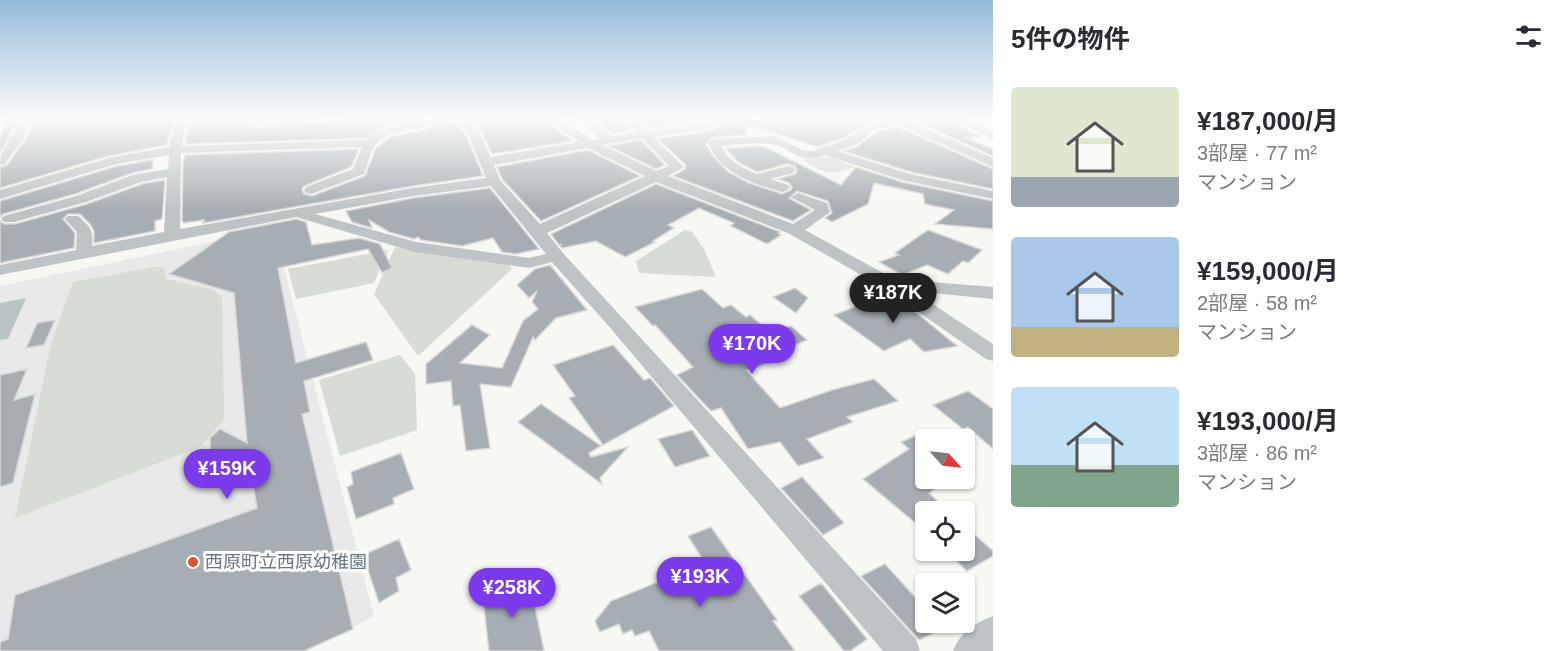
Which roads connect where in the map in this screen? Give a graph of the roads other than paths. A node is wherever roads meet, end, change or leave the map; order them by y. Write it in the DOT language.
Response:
graph roads {
  1 [pos="10,148"];
  2 [pos="111,148"];
  3 [pos="214,148"];
  4 [pos="369,148"];
  5 [pos="480,148"];
  6 [pos="565,148"];
  7 [pos="599,148"];
  8 [pos="660,148"];
  9 [pos="715,148"];
  10 [pos="792,148"];
  11 [pos="833,148"];
  12 [pos="960,148"];
  13 [pos="175,150"];
  14 [pos="825,151"];
  15 [pos="0,161"];
  16 [pos="486,162"];
  17 [pos="993,163"];
  18 [pos="108,166"];
  19 [pos="788,170"];
  20 [pos="174,172"];
  21 [pos="657,177"];
  22 [pos="757,178"];
  23 [pos="494,181"];
  24 [pos="783,188"];
  25 [pos="311,190"];
  26 [pos="0,195"];
  27 [pos="991,195"];
  28 [pos="798,197"];
  29 [pos="300,214"];
  30 [pos="9,219"];
  31 [pos="73,219"];
  32 [pos="794,230"];
  33 [pos="538,231"];
  34 [pos="172,235"];
  35 [pos="84,252"];
  36 [pos="556,256"];
  37 [pos="0,270"];
  38 [pos="890,284"];
  39 [pos="993,293"];
  40 [pos="993,354"];
  41 [pos="993,636"];
  42 [pos="904,651"];
  43 [pos="973,651"];
  1 -- 15 [label="street"];
  2 -- 18 [label="street"];
  3 -- 13 [label="street"];
  4 -- 25 [label="street"];
  5 -- 16 [label="street"];
  6 -- 16 [label="street"];
  7 -- 21 [label="street"];
  8 -- 21 [label="street"];
  9 -- 22 [label="street"];
  10 -- 14 [label="street"];
  11 -- 14 [label="street"];
  12 -- 17 [label="street"];
  13 -- 18 [label="street"];
  13 -- 20 [label="street"];
  14 -- 27 [label="street"];
  16 -- 23 [label="street"];
  18 -- 26 [label="street"];
  19 -- 22 [label="street"];
  20 -- 30 [label="street"];
  20 -- 34 [label="street"];
  21 -- 32 [label="street"];
  21 -- 33 [label="street"];
  22 -- 24 [label="street"];
  23 -- 29 [label="street"];
  23 -- 33 [label="street"];
  28 -- 32 [label="street"];
  29 -- 34 [label="street"];
  29 -- 36 [label="street"];
  31 -- 35 [label="street"];
  32 -- 38 [label="street"];
  33 -- 36 [label="street"];
  34 -- 35 [label="street"];
  35 -- 37 [label="street"];
  36 -- 42 [label="street"];
  38 -- 39 [label="street"];
  38 -- 40 [label="street"];
  41 -- 43 [label="street"];
}
